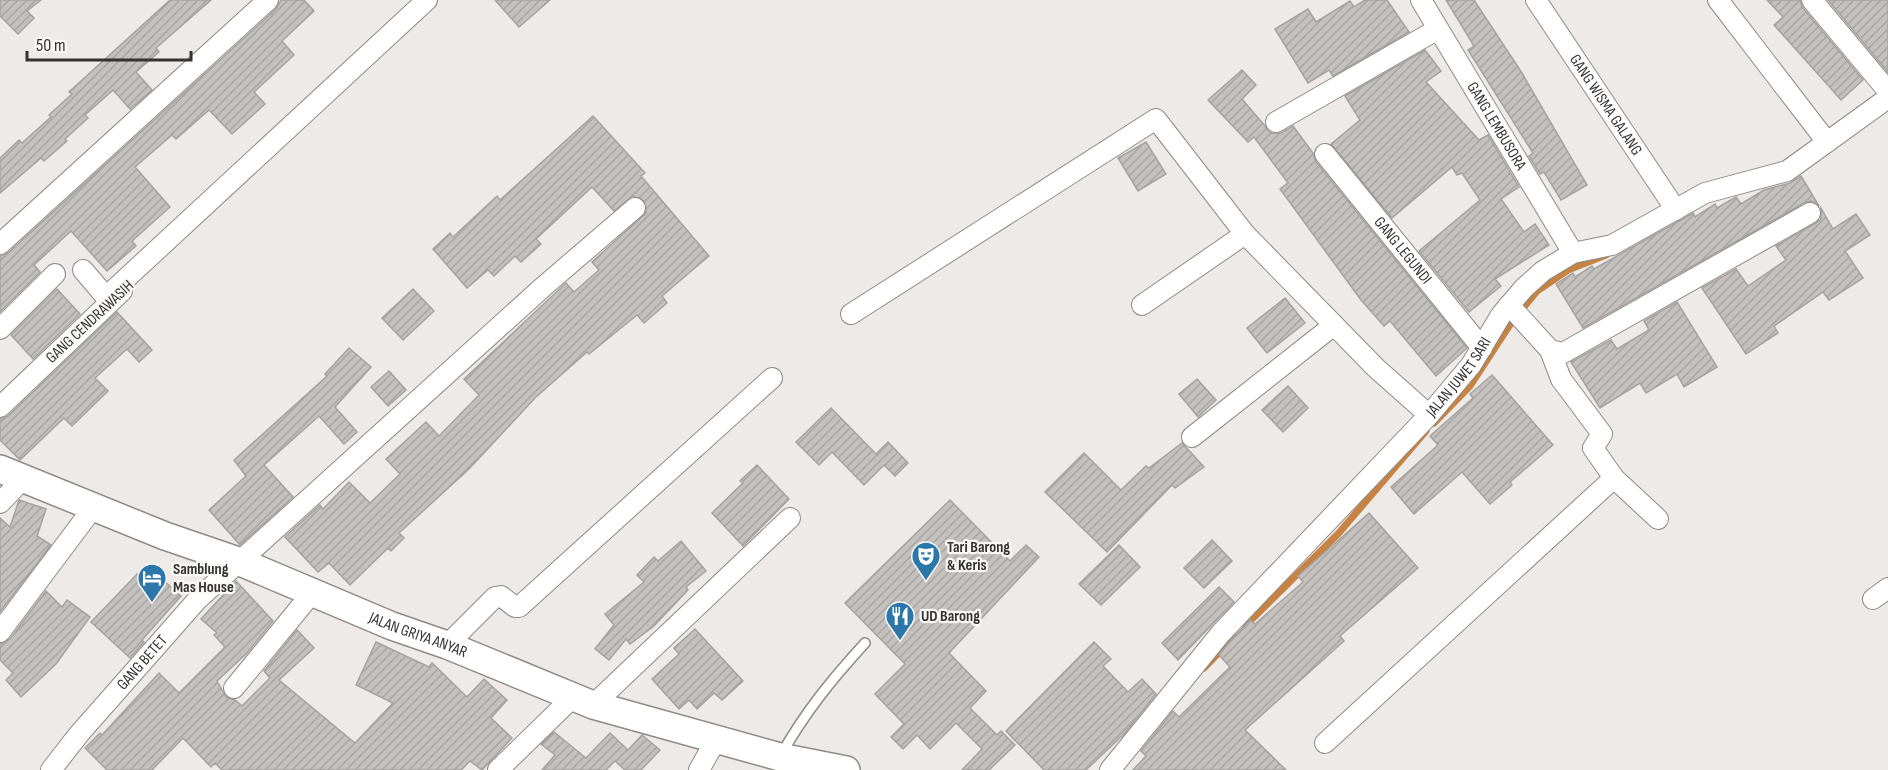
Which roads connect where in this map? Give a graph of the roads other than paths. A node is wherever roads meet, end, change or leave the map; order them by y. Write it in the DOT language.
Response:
graph roads {
  1 [pos="268,0"];
  2 [pos="427,0"];
  3 [pos="1421,0"];
  4 [pos="1536,0"];
  5 [pos="1718,0"];
  6 [pos="1812,0"];
  7 [pos="1438,28"];
  8 [pos="1888,91"];
  9 [pos="1888,98"];
  10 [pos="1276,122"];
  11 [pos="1827,142"];
  12 [pos="1325,154"];
  13 [pos="635,208"];
  14 [pos="1676,210"];
  15 [pos="1810,213"];
  16 [pos="1245,234"];
  17 [pos="181,237"];
  18 [pos="0,244"];
  19 [pos="1573,253"];
  20 [pos="83,270"];
  21 [pos="56,274"];
  22 [pos="1142,305"];
  23 [pos="1509,305"];
  24 [pos="851,314"];
  25 [pos="1334,325"];
  26 [pos="0,329"];
  27 [pos="1482,348"];
  28 [pos="1550,350"];
  29 [pos="772,378"];
  30 [pos="0,407"];
  31 [pos="1429,415"];
  32 [pos="1191,436"];
  33 [pos="11,474"];
  34 [pos="1614,478"];
  35 [pos="0,503"];
  36 [pos="93,508"];
  37 [pos="790,518"];
  38 [pos="1658,519"];
  39 [pos="238,561"];
  40 [pos="312,593"];
  41 [pos="0,632"];
  42 [pos="865,643"];
  43 [pos="447,645"];
  44 [pos="234,688"];
  45 [pos="583,701"];
  46 [pos="716,740"];
  47 [pos="1325,743"];
  48 [pos="780,757"];
  49 [pos="51,770"];
  50 [pos="498,770"];
  51 [pos="699,770"];
  52 [pos="846,770"];
  53 [pos="1110,770"];
  1 -- 18 [label="street"];
  2 -- 20 [label="street"];
  3 -- 7 [label="street, GANG LEMBUSORA"];
  4 -- 14 [label="street, GANG WISMA GALANG"];
  5 -- 11 [label="street"];
  6 -- 8 [label="street"];
  7 -- 10 [label="street"];
  7 -- 19 [label="street, GANG LEMBUSORA"];
  9 -- 11 [label="street, JALAN JUWET SARI"];
  11 -- 14 [label="street, JALAN JUWET SARI"];
  12 -- 27 [label="street, GANG LEGUNDI"];
  13 -- 39 [label="street, GANG BETET"];
  14 -- 19 [label="street, JALAN JUWET SARI"];
  15 -- 28 [label="street"];
  16 -- 22 [label="street"];
  16 -- 24 [label="street"];
  16 -- 25 [label="street"];
  17 -- 30 [label="street, GANG CENDRAWASIH"];
  19 -- 23 [label="street, JALAN JUWET SARI"];
  21 -- 26 [label="street"];
  23 -- 27 [label="street, JALAN JUWET SARI"];
  23 -- 28 [label="street"];
  25 -- 31 [label="street"];
  25 -- 32 [label="street"];
  27 -- 31 [label="street, JALAN JUWET SARI"];
  28 -- 34 [label="street"];
  29 -- 43 [label="street"];
  31 -- 53 [label="street, JALAN JUWET SARI"];
  33 -- 35 [label="street"];
  33 -- 36 [label="street, JALAN GRIYA ANYAR"];
  34 -- 38 [label="street"];
  34 -- 47 [label="street"];
  36 -- 39 [label="street, JALAN GRIYA ANYAR"];
  36 -- 41 [label="street"];
  37 -- 45 [label="street"];
  39 -- 40 [label="street, JALAN GRIYA ANYAR"];
  39 -- 49 [label="street, GANG BETET"];
  40 -- 43 [label="street, JALAN GRIYA ANYAR"];
  40 -- 44 [label="street"];
  42 -- 48 [label="lane"];
  43 -- 45 [label="street, JALAN GRIYA ANYAR"];
  45 -- 46 [label="street, JALAN GRIYA ANYAR"];
  45 -- 50 [label="street"];
  46 -- 48 [label="street, JALAN GRIYA ANYAR"];
  46 -- 51 [label="street"];
  48 -- 52 [label="street, JALAN GRIYA ANYAR"];
}
